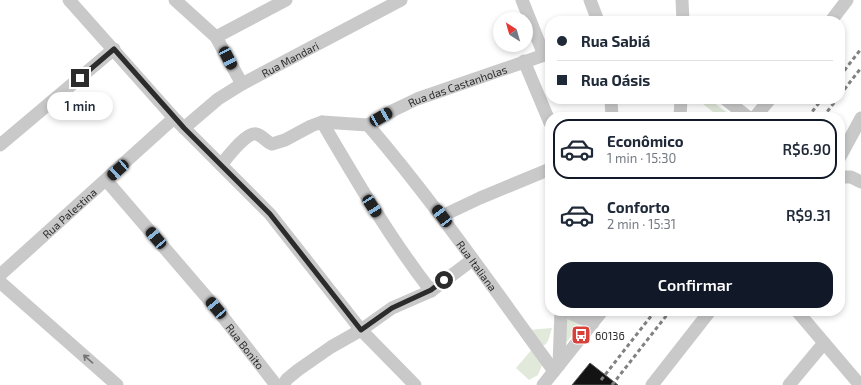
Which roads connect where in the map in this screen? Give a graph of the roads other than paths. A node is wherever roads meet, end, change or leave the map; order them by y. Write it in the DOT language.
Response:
graph roads {
  1 [pos="69,0"];
  2 [pos="175,0"];
  3 [pos="401,0"];
  4 [pos="522,0"];
  5 [pos="590,0"];
  6 [pos="682,0"];
  7 [pos="847,0"];
  8 [pos="277,2"];
  9 [pos="383,4"];
  10 [pos="596,16"];
  11 [pos="683,16"];
  12 [pos="835,16"];
  13 [pos="216,37"];
  14 [pos="114,49"];
  15 [pos="545,50"];
  16 [pos="545,55"];
  17 [pos="524,62"];
  18 [pos="242,84"];
  19 [pos="731,104"];
  20 [pos="766,104"];
  21 [pos="545,112"];
  22 [pos="742,112"];
  23 [pos="759,112"];
  24 [pos="174,118"];
  25 [pos="861,118"];
  26 [pos="322,122"];
  27 [pos="368,125"];
  28 [pos="184,128"];
  29 [pos="0,145"];
  30 [pos="845,148"];
  31 [pos="220,165"];
  32 [pos="545,171"];
  33 [pos="845,177"];
  34 [pos="106,180"];
  35 [pos="861,182"];
  36 [pos="442,216"];
  37 [pos="472,260"];
  38 [pos="0,275"];
  39 [pos="0,282"];
  40 [pos="431,290"];
  41 [pos="561,316"];
  42 [pos="577,316"];
  43 [pos="598,316"];
  44 [pos="706,316"];
  45 [pos="801,316"];
  46 [pos="593,323"];
  47 [pos="361,330"];
  48 [pos="824,343"];
  49 [pos="557,368"];
  50 [pos="117,385"];
  51 [pos="276,385"];
  52 [pos="283,385"];
  53 [pos="415,385"];
  54 [pos="543,385"];
  55 [pos="652,385"];
  56 [pos="789,385"];
  57 [pos="860,385"];
  1 -- 14 [label="street"];
  2 -- 13 [label="street"];
  3 -- 9 [label="street, Rua Mandari"];
  4 -- 15 [label="street"];
  5 -- 10 [label="street"];
  6 -- 11 [label="street"];
  7 -- 12 [label="street"];
  8 -- 13 [label="street"];
  9 -- 18 [label="street, Rua Mandari"];
  13 -- 18 [label="street"];
  14 -- 24 [label="street"];
  14 -- 29 [label="street"];
  16 -- 17 [label="street, Rua das Castanholas"];
  17 -- 21 [label="street"];
  17 -- 27 [label="street, Rua das Castanholas"];
  18 -- 28 [label="street, Rua Mandari"];
  19 -- 22 [label="street"];
  20 -- 23 [label="street"];
  24 -- 28 [label="street"];
  24 -- 34 [label="street, Rua Palestina"];
  25 -- 30 [label="street"];
  26 -- 27 [label="street"];
  26 -- 31 [label="street"];
  26 -- 40 [label="street"];
  27 -- 36 [label="street, Rua Italiana"];
  28 -- 31 [label="street"];
  31 -- 47 [label="street"];
  32 -- 36 [label="street"];
  33 -- 35 [label="street"];
  34 -- 38 [label="street, Rua Palestina"];
  34 -- 51 [label="street, Rua Bonito"];
  36 -- 37 [label="street, Rua Italiana"];
  37 -- 40 [label="street"];
  37 -- 49 [label="street, Rua Italiana"];
  50 -- 39 [label="street, one-way"];
  40 -- 47 [label="street"];
  41 -- 49 [label="street"];
  42 -- 46 [label="street"];
  43 -- 46 [label="street"];
  44 -- 55 [label="street"];
  45 -- 48 [label="street"];
  46 -- 49 [label="street"];
  47 -- 52 [label="street"];
  47 -- 53 [label="street"];
  48 -- 56 [label="street"];
  48 -- 57 [label="street"];
  49 -- 54 [label="street"];
}
